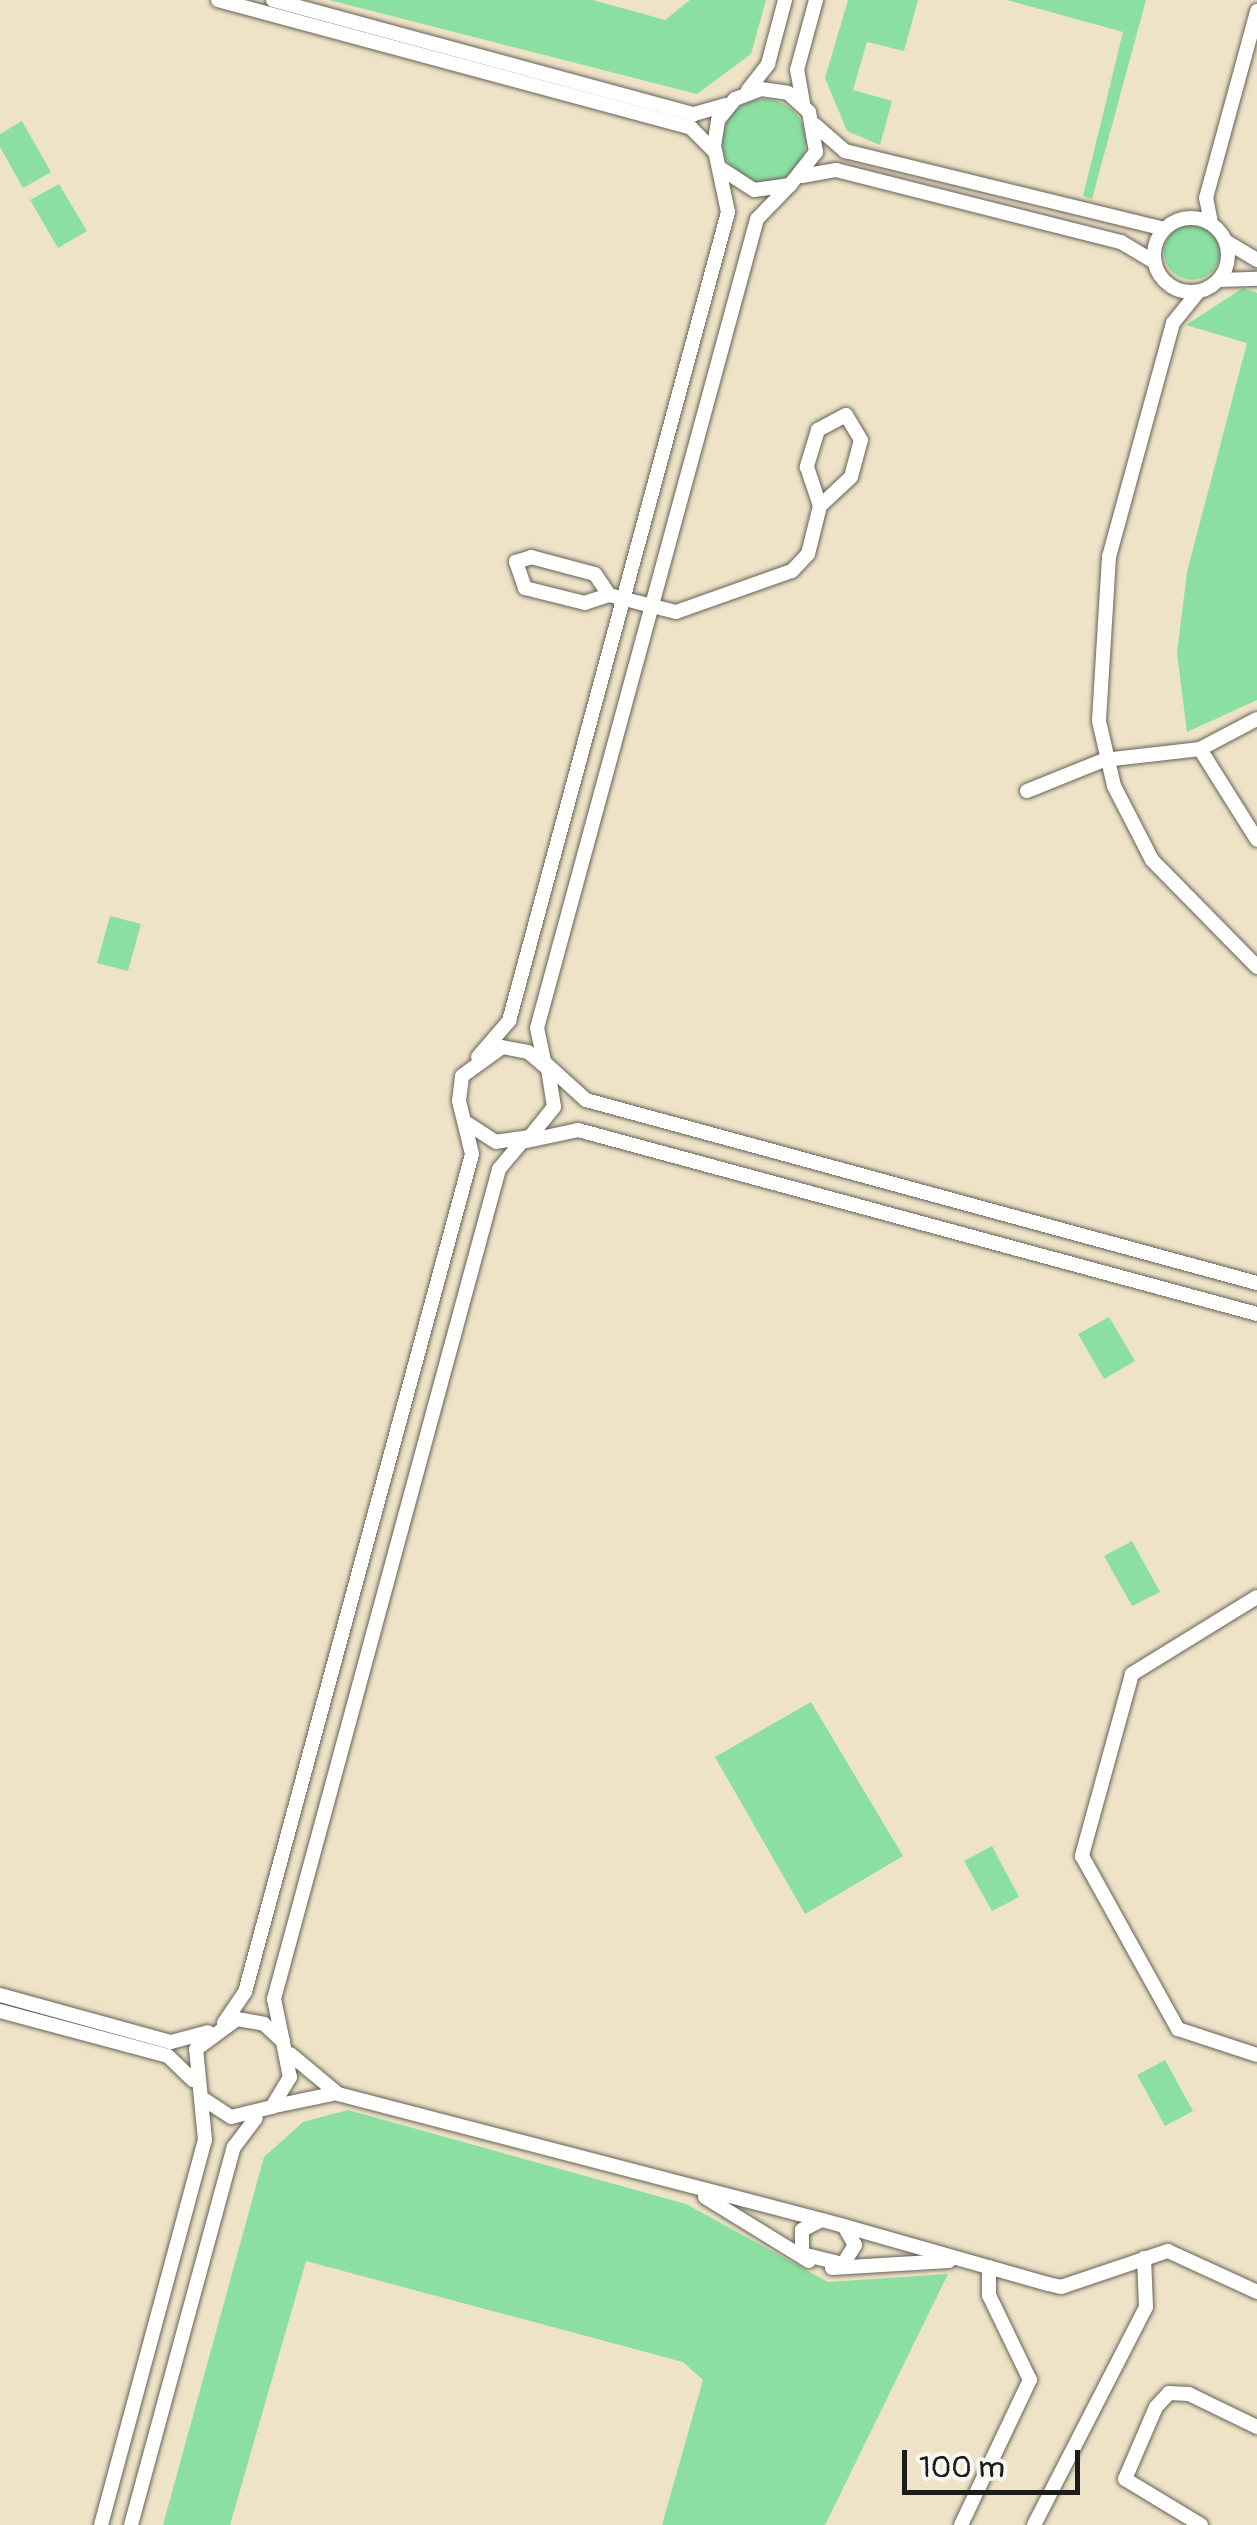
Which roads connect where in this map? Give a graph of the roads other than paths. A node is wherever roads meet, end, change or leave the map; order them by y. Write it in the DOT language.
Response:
graph roads {
  1 [pos="218,0"];
  2 [pos="273,0"];
  3 [pos="785,0"];
  4 [pos="816,0"];
  5 [pos="1257,11"];
  6 [pos="741,95"];
  7 [pos="812,118"];
  8 [pos="720,165"];
  9 [pos="796,181"];
  10 [pos="1206,198"];
  11 [pos="1186,218"];
  12 [pos="1211,223"];
  13 [pos="1164,229"];
  14 [pos="1226,242"];
  15 [pos="1257,260"];
  16 [pos="1154,262"];
  17 [pos="1257,279"];
  18 [pos="1219,280"];
  19 [pos="1164,282"];
  20 [pos="1198,292"];
  21 [pos="1173,323"];
  22 [pos="820,506"];
  23 [pos="616,597"];
  24 [pos="652,608"];
  25 [pos="1257,719"];
  26 [pos="1200,749"];
  27 [pos="1104,760"];
  28 [pos="1028,791"];
  29 [pos="1257,840"];
  30 [pos="1257,967"];
  31 [pos="478,1056"];
  32 [pos="548,1069"];
  33 [pos="468,1124"];
  34 [pos="530,1138"];
  35 [pos="1257,1282"];
  36 [pos="1257,1314"];
  37 [pos="1257,1598"];
  38 [pos="0,1996"];
  39 [pos="0,2010"];
  40 [pos="218,2026"];
  41 [pos="286,2048"];
  42 [pos="1257,2055"];
  43 [pos="199,2092"];
  44 [pos="338,2094"];
  45 [pos="269,2110"];
  46 [pos="677,2184"];
  47 [pos="822,2220"];
  48 [pos="844,2226"];
  49 [pos="1144,2258"];
  50 [pos="811,2262"];
  51 [pos="982,2265"];
  52 [pos="832,2268"];
  53 [pos="1257,2292"];
  54 [pos="1257,2427"];
  55 [pos="101,2525"];
  56 [pos="131,2525"];
  57 [pos="961,2525"];
  58 [pos="1034,2525"];
  59 [pos="1201,2525"];
  1 -- 8 [label="street"];
  2 -- 6 [label="street"];
  3 -- 6 [label="street"];
  4 -- 7 [label="street"];
  5 -- 10 [label="street"];
  6 -- 7 [label="street"];
  6 -- 8 [label="street"];
  7 -- 9 [label="street"];
  7 -- 13 [label="street"];
  8 -- 9 [label="street"];
  8 -- 23 [label="street"];
  9 -- 16 [label="street"];
  9 -- 24 [label="street"];
  10 -- 11 [label="street"];
  10 -- 12 [label="street"];
  11 -- 12 [label="street"];
  11 -- 13 [label="street"];
  12 -- 14 [label="street"];
  13 -- 16 [label="street"];
  14 -- 15 [label="street"];
  14 -- 18 [label="street"];
  16 -- 19 [label="street"];
  17 -- 18 [label="street"];
  18 -- 20 [label="street"];
  19 -- 20 [label="street"];
  19 -- 21 [label="street"];
  20 -- 21 [label="street"];
  21 -- 27 [label="street"];
  22 -- 22 [label="street"];
  22 -- 24 [label="street"];
  23 -- 23 [label="street"];
  23 -- 24 [label="street"];
  23 -- 31 [label="street"];
  24 -- 32 [label="street"];
  25 -- 26 [label="street"];
  26 -- 27 [label="street"];
  26 -- 29 [label="street"];
  27 -- 28 [label="street"];
  27 -- 30 [label="street"];
  31 -- 32 [label="street"];
  31 -- 33 [label="street"];
  32 -- 34 [label="street"];
  32 -- 35 [label="street"];
  33 -- 34 [label="street"];
  33 -- 40 [label="street"];
  34 -- 36 [label="street"];
  34 -- 41 [label="street"];
  37 -- 42 [label="street"];
  38 -- 40 [label="street"];
  39 -- 43 [label="street"];
  40 -- 41 [label="street"];
  40 -- 43 [label="street"];
  41 -- 44 [label="street"];
  41 -- 45 [label="street"];
  43 -- 45 [label="street"];
  43 -- 55 [label="street"];
  44 -- 45 [label="street"];
  44 -- 46 [label="street"];
  45 -- 56 [label="street"];
  46 -- 47 [label="street"];
  46 -- 50 [label="street"];
  47 -- 48 [label="street"];
  47 -- 50 [label="street"];
  48 -- 51 [label="street"];
  48 -- 52 [label="street"];
  49 -- 51 [label="street"];
  49 -- 53 [label="street"];
  49 -- 58 [label="street"];
  50 -- 52 [label="street"];
  51 -- 52 [label="street"];
  51 -- 57 [label="street"];
  54 -- 59 [label="street"];
}
